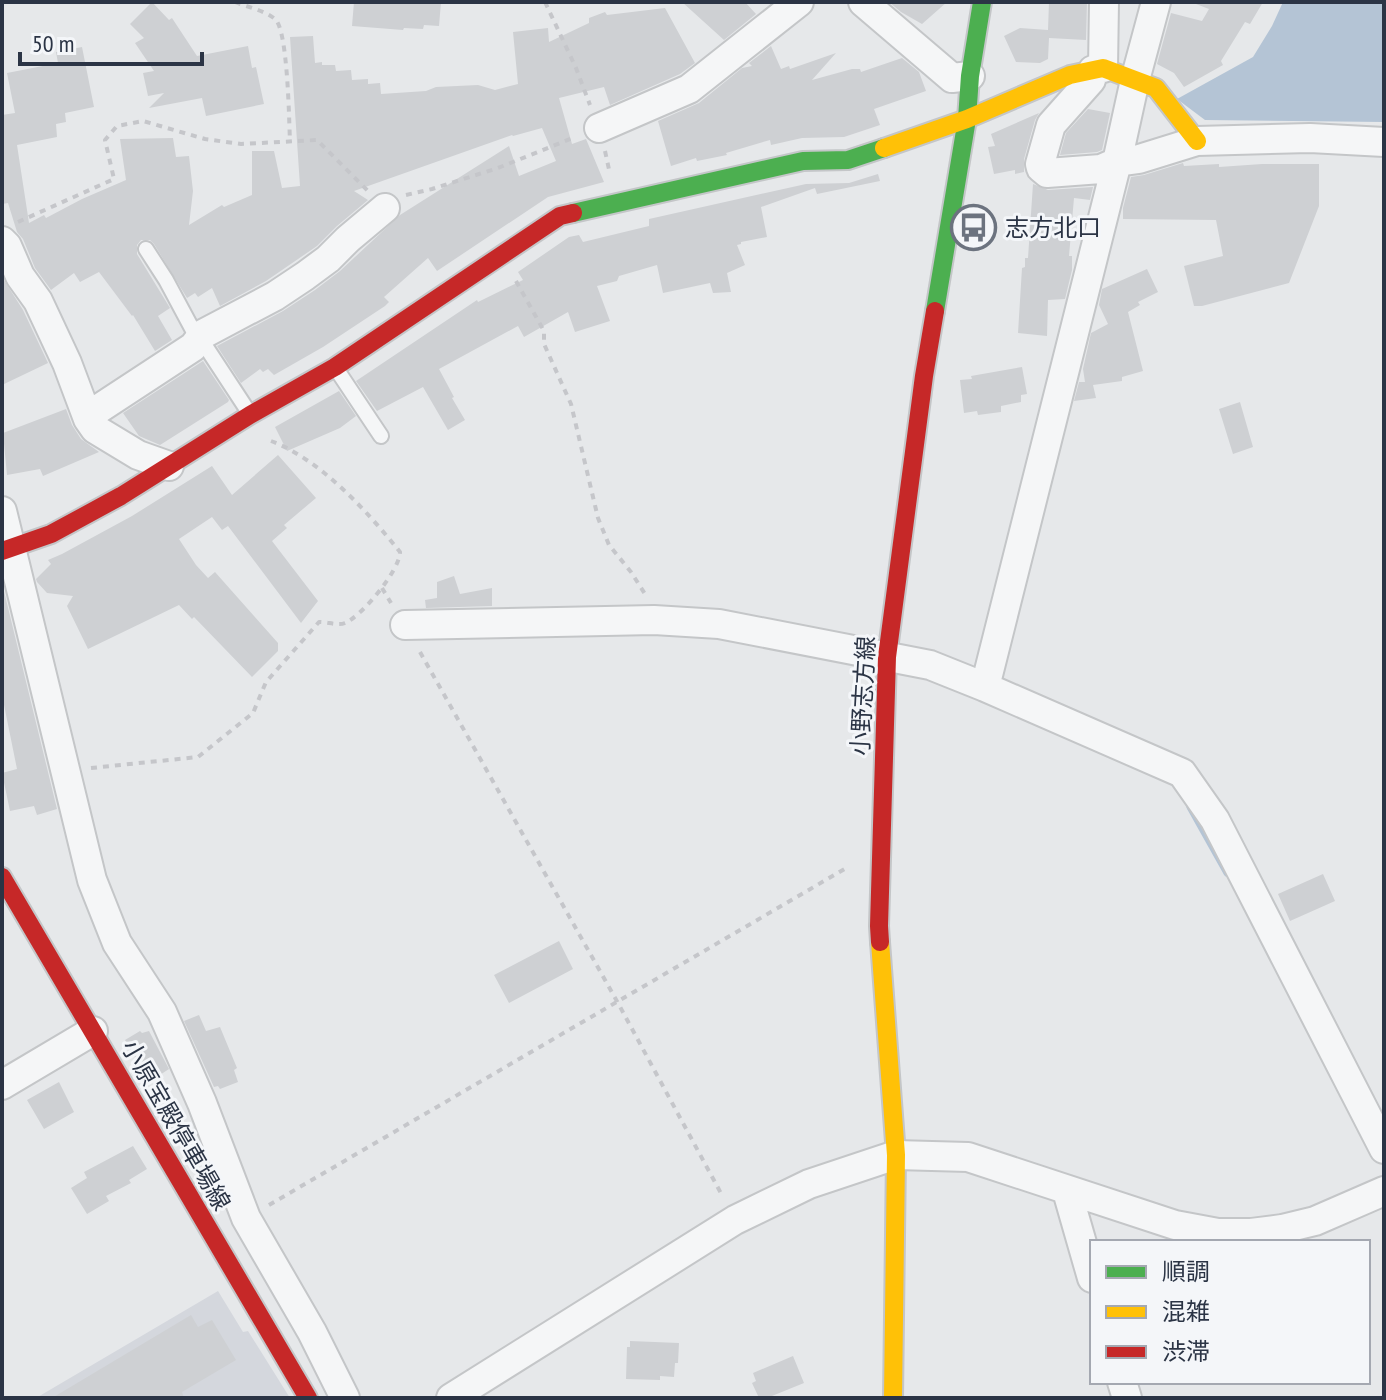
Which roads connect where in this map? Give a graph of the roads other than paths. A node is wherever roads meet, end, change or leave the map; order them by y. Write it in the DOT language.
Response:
graph roads {
  1 [pos="799,2"];
  2 [pos="863,2"];
  3 [pos="982,2"];
  4 [pos="1104,2"];
  5 [pos="1156,2"];
  6 [pos="1098,69"];
  7 [pos="970,76"];
  8 [pos="1135,80"];
  9 [pos="967,119"];
  10 [pos="599,128"];
  11 [pos="1197,141"];
  12 [pos="1384,142"];
  13 [pos="1117,162"];
  14 [pos="385,208"];
  15 [pos="5,234"];
  16 [pos="146,249"];
  17 [pos="200,339"];
  18 [pos="335,367"];
  19 [pos="250,415"];
  20 [pos="88,419"];
  21 [pos="381,436"];
  22 [pos="169,466"];
  23 [pos="2,511"];
  24 [pos="6,550"];
  25 [pos="405,625"];
  26 [pos="887,657"];
  27 [pos="985,687"];
  28 [pos="2,877"];
  29 [pos="93,1031"];
  30 [pos="2,1085"];
  31 [pos="1384,1149"];
  32 [pos="896,1155"];
  33 [pos="1067,1191"];
  34 [pos="1384,1191"];
  35 [pos="1090,1271"];
  36 [pos="308,1398"];
  37 [pos="345,1398"];
  38 [pos="451,1398"];
  39 [pos="893,1398"];
  1 -- 10 [label="street"];
  2 -- 7 [label="street"];
  3 -- 7 [label="main road, 小野志方線"];
  4 -- 6 [label="street"];
  5 -- 8 [label="street"];
  6 -- 8 [label="main road"];
  6 -- 9 [label="main road"];
  6 -- 13 [label="street"];
  7 -- 9 [label="main road, 小野志方線"];
  8 -- 11 [label="main road"];
  8 -- 13 [label="street"];
  9 -- 18 [label="main road"];
  9 -- 26 [label="main road, 小野志方線"];
  11 -- 12 [label="street"];
  11 -- 13 [label="street"];
  13 -- 27 [label="street"];
  14 -- 17 [label="street"];
  15 -- 20 [label="street"];
  16 -- 17 [label="lane"];
  17 -- 19 [label="lane"];
  17 -- 20 [label="street"];
  18 -- 19 [label="main road"];
  18 -- 21 [label="lane"];
  19 -- 22 [label="main road"];
  20 -- 22 [label="street"];
  22 -- 24 [label="main road"];
  23 -- 24 [label="street"];
  24 -- 37 [label="street"];
  25 -- 26 [label="street"];
  26 -- 27 [label="street"];
  26 -- 32 [label="main road, 小野志方線"];
  27 -- 31 [label="street"];
  28 -- 29 [label="main road, 小原宝殿停車場線"];
  29 -- 30 [label="street"];
  29 -- 36 [label="main road, 小原宝殿停車場線"];
  32 -- 33 [label="street"];
  32 -- 38 [label="street"];
  32 -- 39 [label="main road, 小野志方線"];
  33 -- 34 [label="street"];
  33 -- 35 [label="street"];
}
